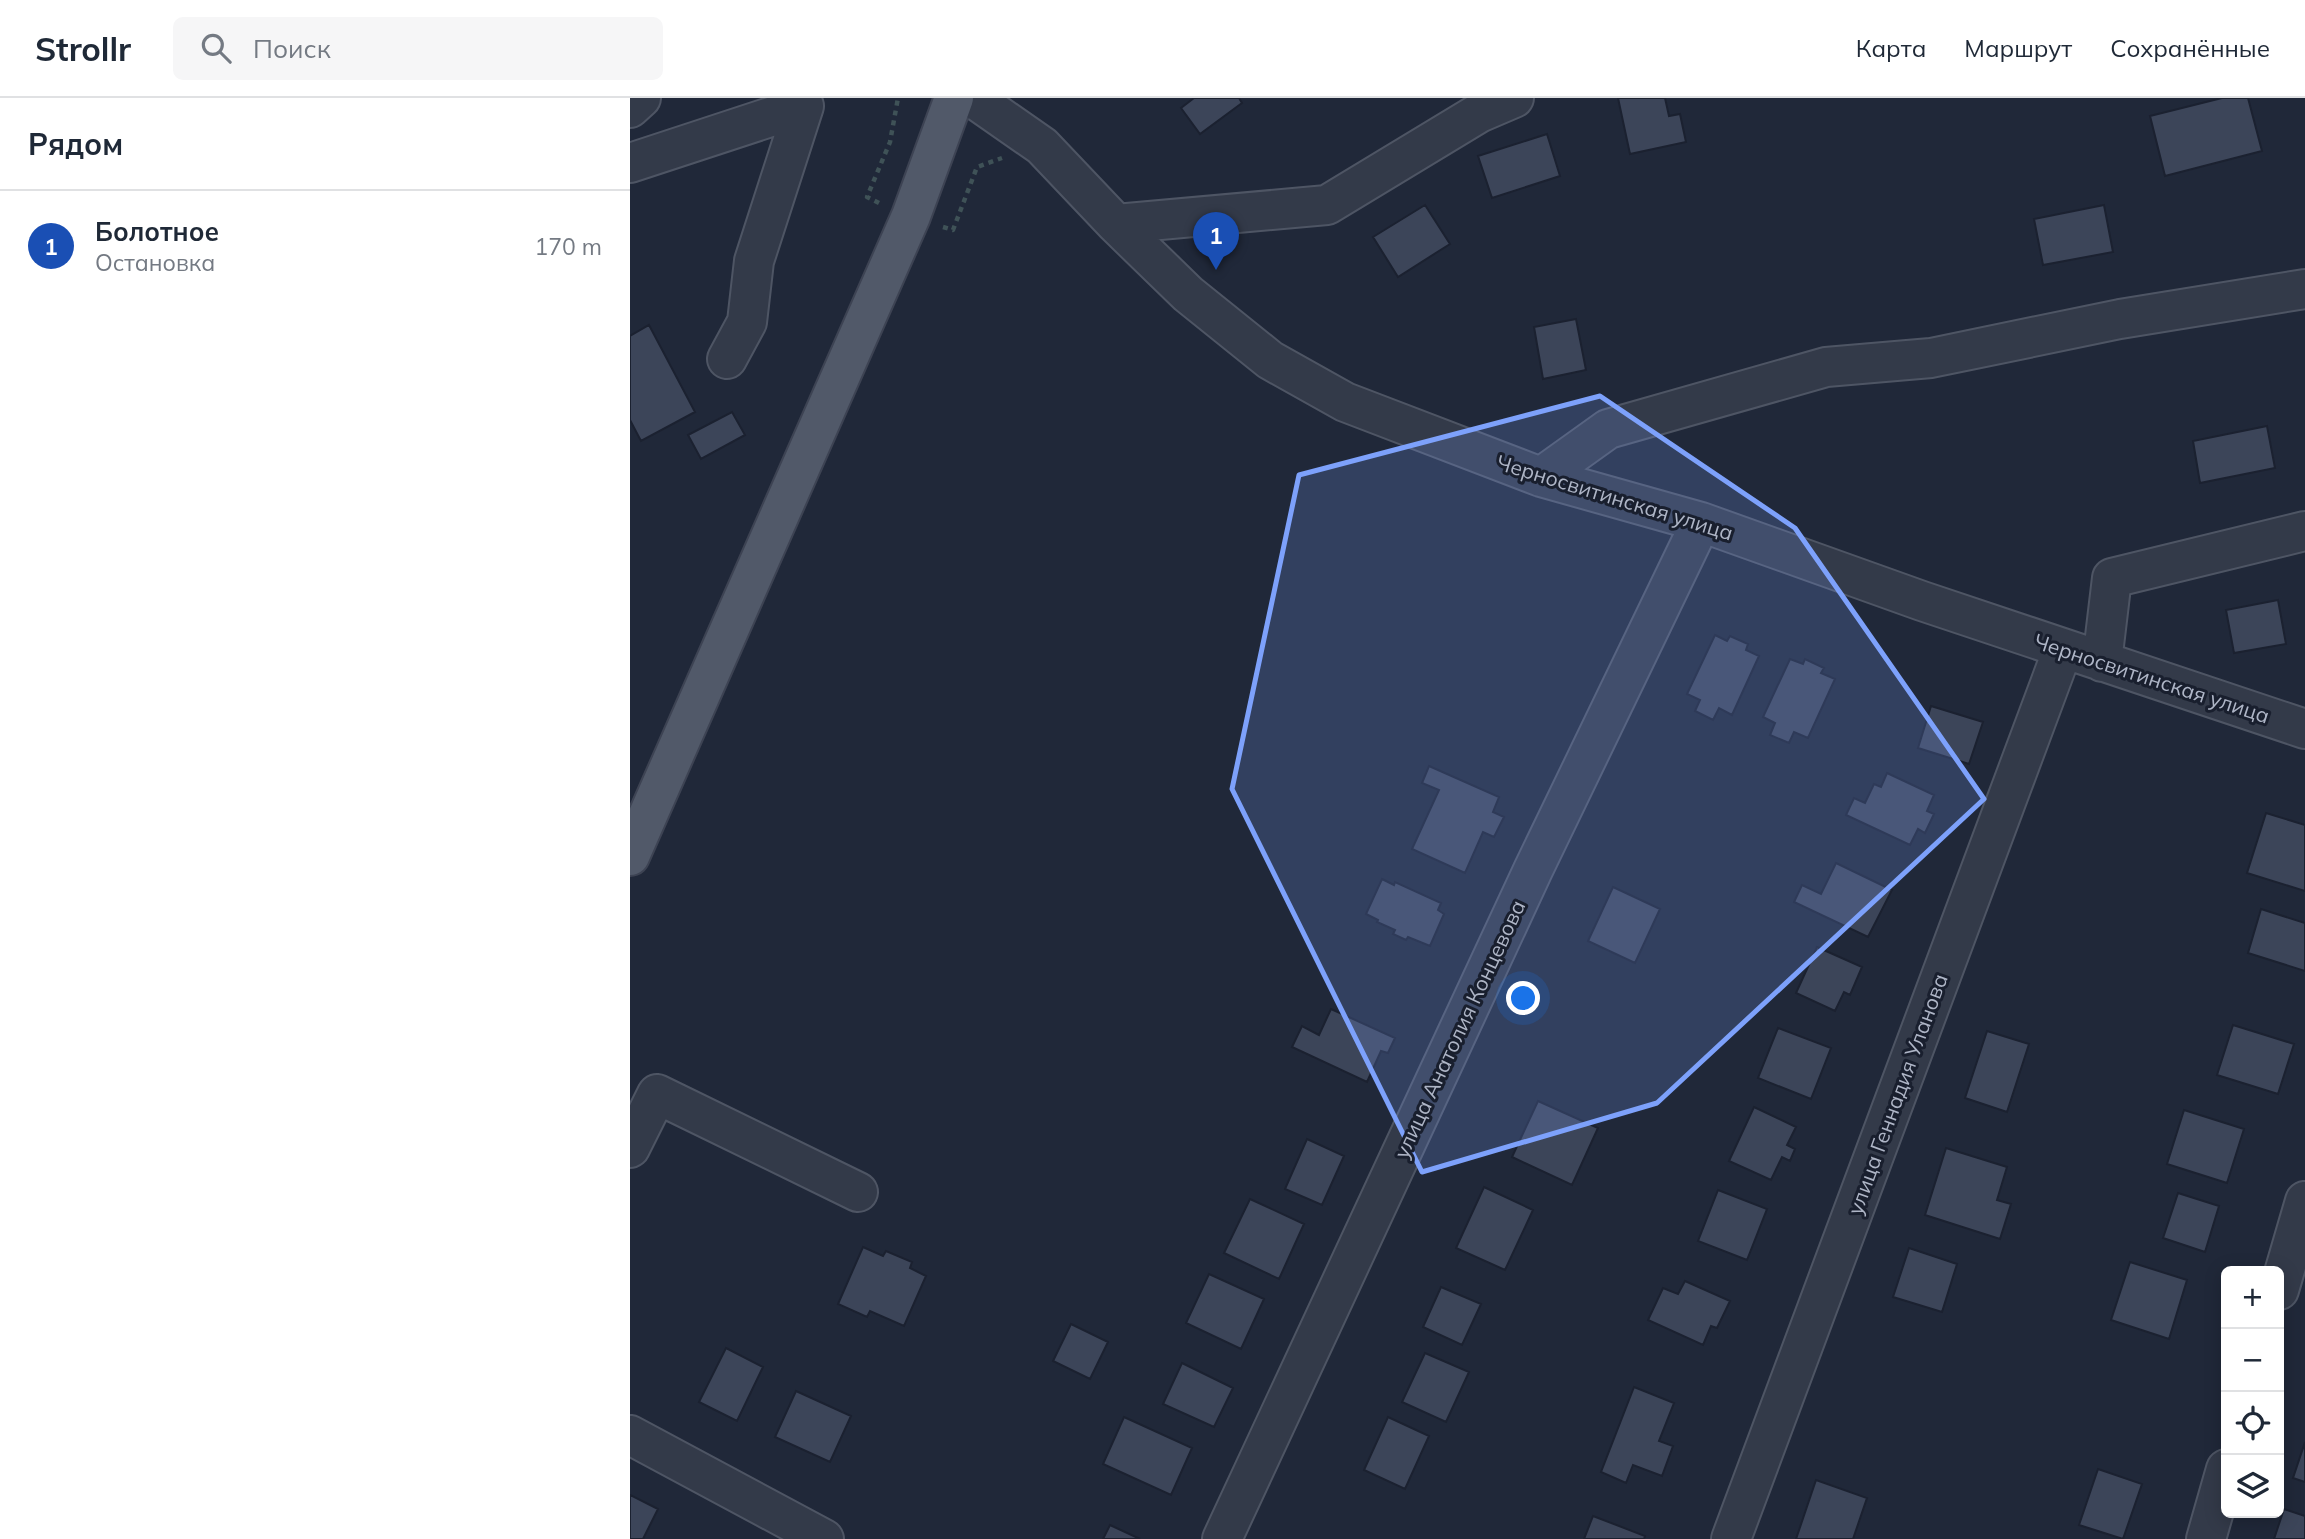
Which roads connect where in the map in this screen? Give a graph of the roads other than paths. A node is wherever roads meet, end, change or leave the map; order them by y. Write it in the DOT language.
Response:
graph roads {
  1 [pos="641,98"];
  2 [pos="954,98"];
  3 [pos="973,98"];
  4 [pos="1514,98"];
  5 [pos="630,108"];
  6 [pos="630,163"];
  7 [pos="1116,224"];
  8 [pos="2305,289"];
  9 [pos="727,359"];
  10 [pos="1541,477"];
  11 [pos="1701,522"];
  12 [pos="2305,531"];
  13 [pos="2063,649"];
  14 [pos="2102,662"];
  15 [pos="2305,729"];
  16 [pos="630,856"];
  17 [pos="630,1147"];
  18 [pos="858,1192"];
  19 [pos="2305,1201"];
  20 [pos="2284,1273"];
  21 [pos="630,1435"];
  22 [pos="2221,1486"];
  23 [pos="824,1539"];
  24 [pos="1222,1539"];
  25 [pos="1731,1539"];
  26 [pos="2206,1539"];
  1 -- 5 [label="street"];
  2 -- 16 [label="main road"];
  3 -- 7 [label="street, Черносвитинская улица"];
  4 -- 7 [label="street"];
  6 -- 9 [label="street"];
  7 -- 10 [label="street, Черносвитинская улица"];
  8 -- 10 [label="street"];
  10 -- 11 [label="street, Черносвитинская улица"];
  11 -- 13 [label="street, Черносвитинская улица"];
  11 -- 24 [label="street, улица Анатолия Концевова"];
  12 -- 14 [label="street"];
  13 -- 14 [label="street, Черносвитинская улица"];
  13 -- 25 [label="street, улица Геннадия Уланова"];
  14 -- 15 [label="street, Черносвитинская улица"];
  17 -- 18 [label="street"];
  19 -- 20 [label="street"];
  21 -- 23 [label="street"];
  22 -- 26 [label="street"];
}
